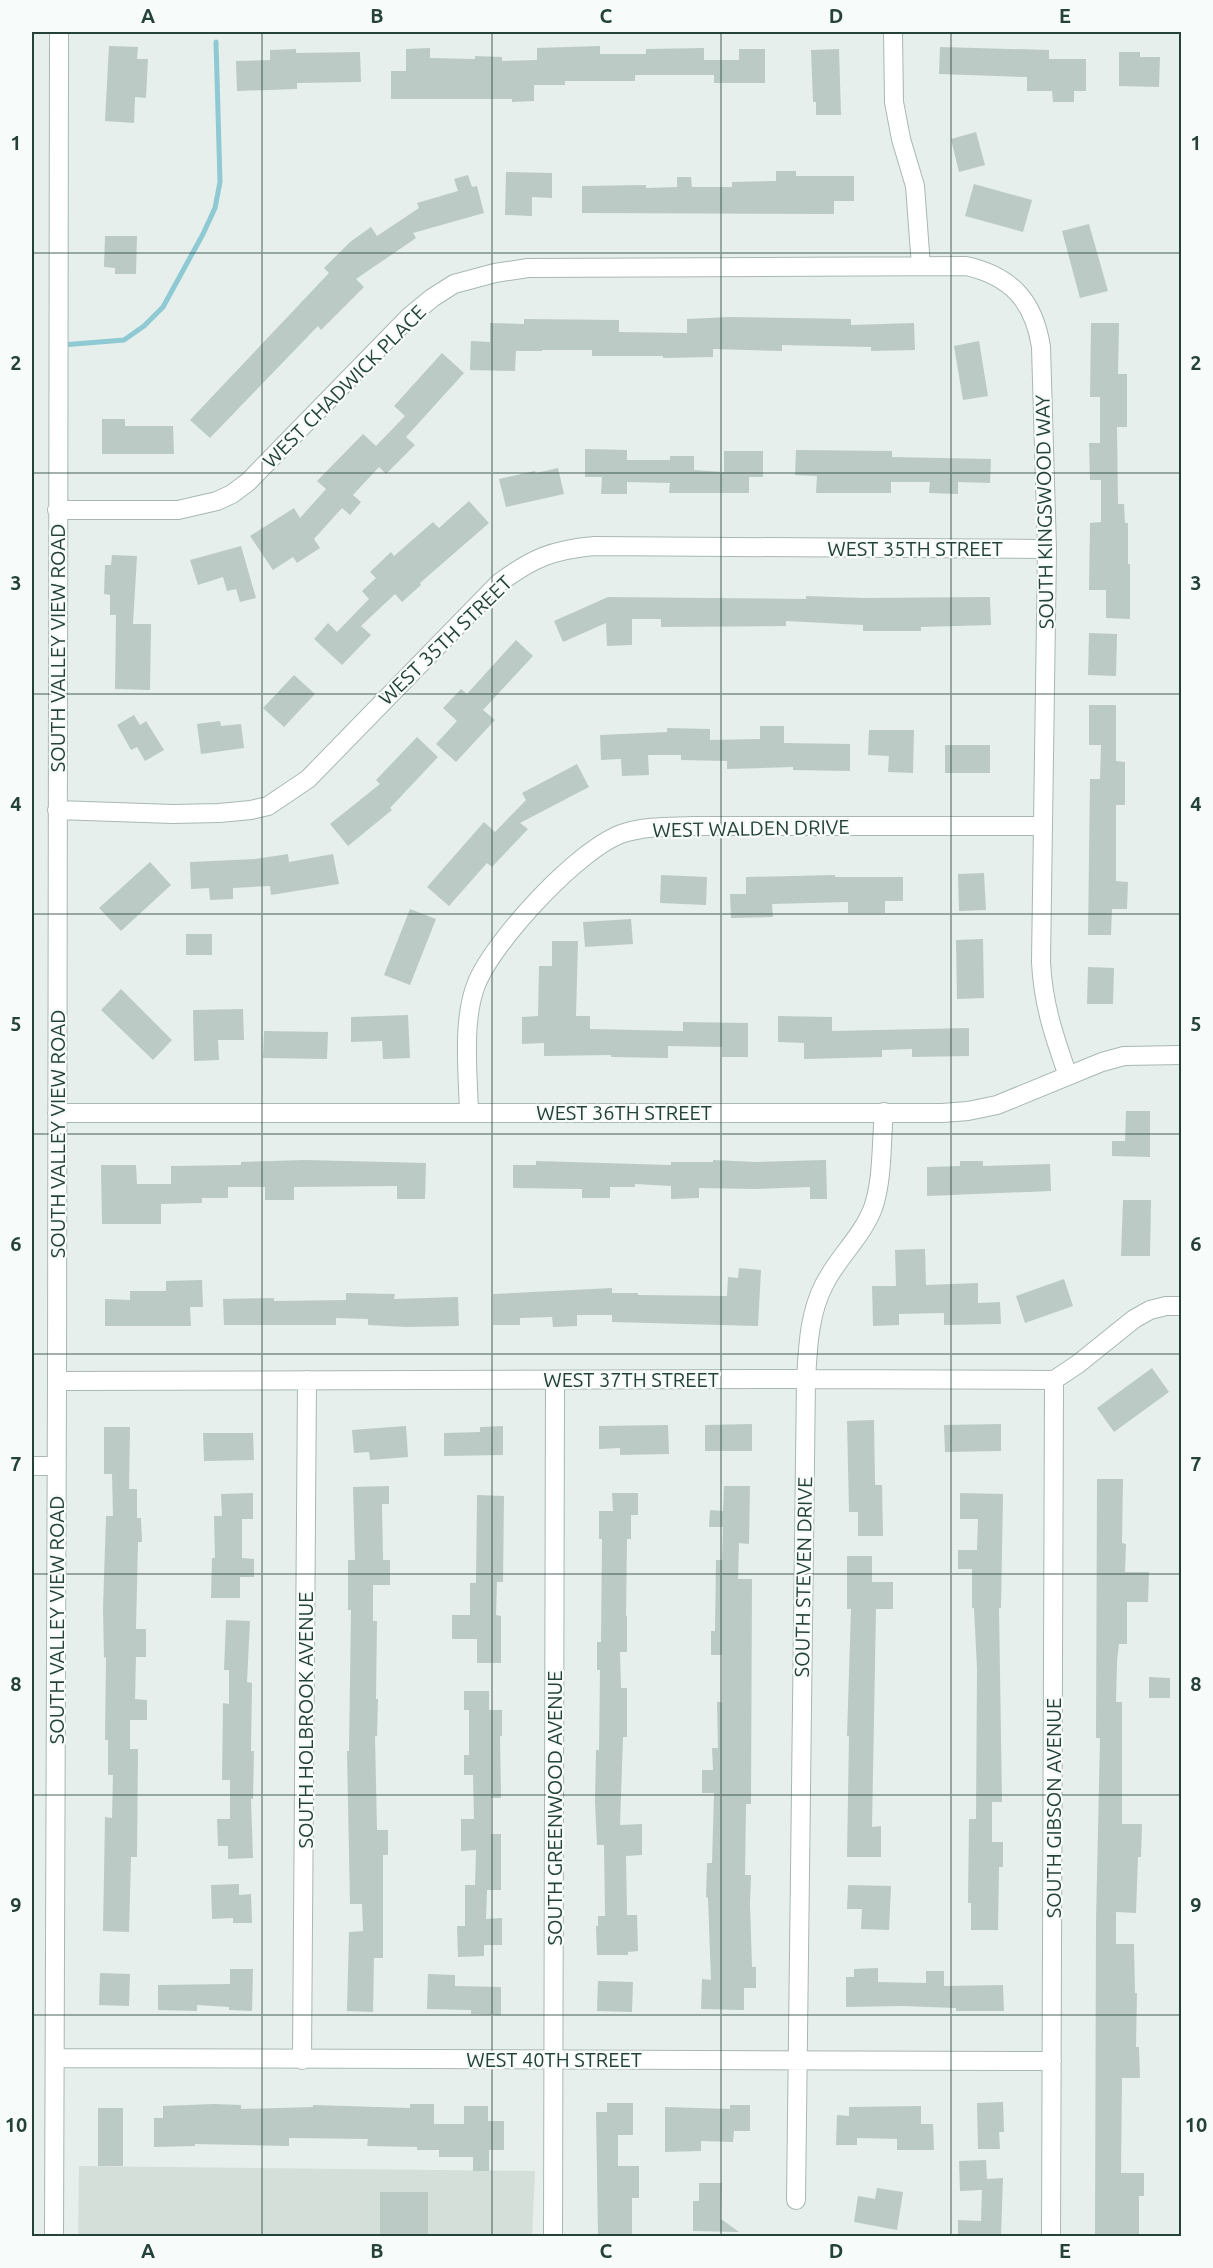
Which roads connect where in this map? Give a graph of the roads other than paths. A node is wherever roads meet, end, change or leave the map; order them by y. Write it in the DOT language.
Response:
graph roads {
  1 [pos="59,32"];
  2 [pos="893,32"];
  3 [pos="921,266"];
  4 [pos="57,510"];
  5 [pos="1047,549"];
  6 [pos="57,810"];
  7 [pos="1042,826"];
  8 [pos="1182,1055"];
  9 [pos="1068,1076"];
  10 [pos="468,1112"];
  11 [pos="884,1112"];
  12 [pos="57,1113"];
  13 [pos="1182,1306"];
  14 [pos="806,1379"];
  15 [pos="307,1380"];
  16 [pos="555,1380"];
  17 [pos="1054,1380"];
  18 [pos="57,1381"];
  19 [pos="32,1466"];
  20 [pos="57,1466"];
  21 [pos="55,2058"];
  22 [pos="553,2059"];
  23 [pos="302,2060"];
  24 [pos="798,2060"];
  25 [pos="1052,2061"];
  26 [pos="796,2200"];
  27 [pos="54,2236"];
  28 [pos="553,2236"];
  29 [pos="1051,2236"];
  1 -- 4 [label="street, SOUTH VALLEY VIEW ROAD"];
  2 -- 3 [label="street"];
  3 -- 4 [label="street, WEST CHADWICK PLACE"];
  3 -- 5 [label="street, SOUTH KINGSWOOD WAY"];
  4 -- 6 [label="street, SOUTH VALLEY VIEW ROAD"];
  5 -- 6 [label="street, WEST 35TH STREET"];
  5 -- 7 [label="street, SOUTH KINGSWOOD WAY"];
  6 -- 12 [label="street, SOUTH VALLEY VIEW ROAD"];
  7 -- 9 [label="street, SOUTH KINGSWOOD WAY"];
  7 -- 10 [label="street, WEST WALDEN DRIVE"];
  8 -- 9 [label="street, WEST 36TH STREET"];
  9 -- 11 [label="street, WEST 36TH STREET"];
  10 -- 11 [label="street, WEST 36TH STREET"];
  10 -- 12 [label="street, WEST 36TH STREET"];
  11 -- 14 [label="street, SOUTH STEVEN DRIVE"];
  12 -- 18 [label="street, SOUTH VALLEY VIEW ROAD"];
  13 -- 17 [label="street"];
  14 -- 16 [label="street, WEST 37TH STREET"];
  14 -- 17 [label="street, WEST 37TH STREET"];
  14 -- 24 [label="street, SOUTH STEVEN DRIVE"];
  15 -- 16 [label="street, WEST 37TH STREET"];
  15 -- 18 [label="street, WEST 37TH STREET"];
  15 -- 23 [label="street, SOUTH HOLBROOK AVENUE"];
  16 -- 22 [label="street, SOUTH GREENWOOD AVENUE"];
  17 -- 25 [label="street, SOUTH GIBSON AVENUE"];
  18 -- 20 [label="street, SOUTH VALLEY VIEW ROAD"];
  19 -- 20 [label="street"];
  20 -- 21 [label="street, SOUTH VALLEY VIEW ROAD"];
  21 -- 23 [label="street, WEST 40TH STREET"];
  21 -- 27 [label="street, SOUTH VALLEY VIEW ROAD"];
  22 -- 23 [label="street, WEST 40TH STREET"];
  22 -- 24 [label="street, WEST 40TH STREET"];
  22 -- 28 [label="street, SOUTH GREENWOOD AVENUE"];
  24 -- 25 [label="street, WEST 40TH STREET"];
  24 -- 26 [label="street, SOUTH STEVEN DRIVE"];
  25 -- 29 [label="street, SOUTH GIBSON AVENUE"];
}
